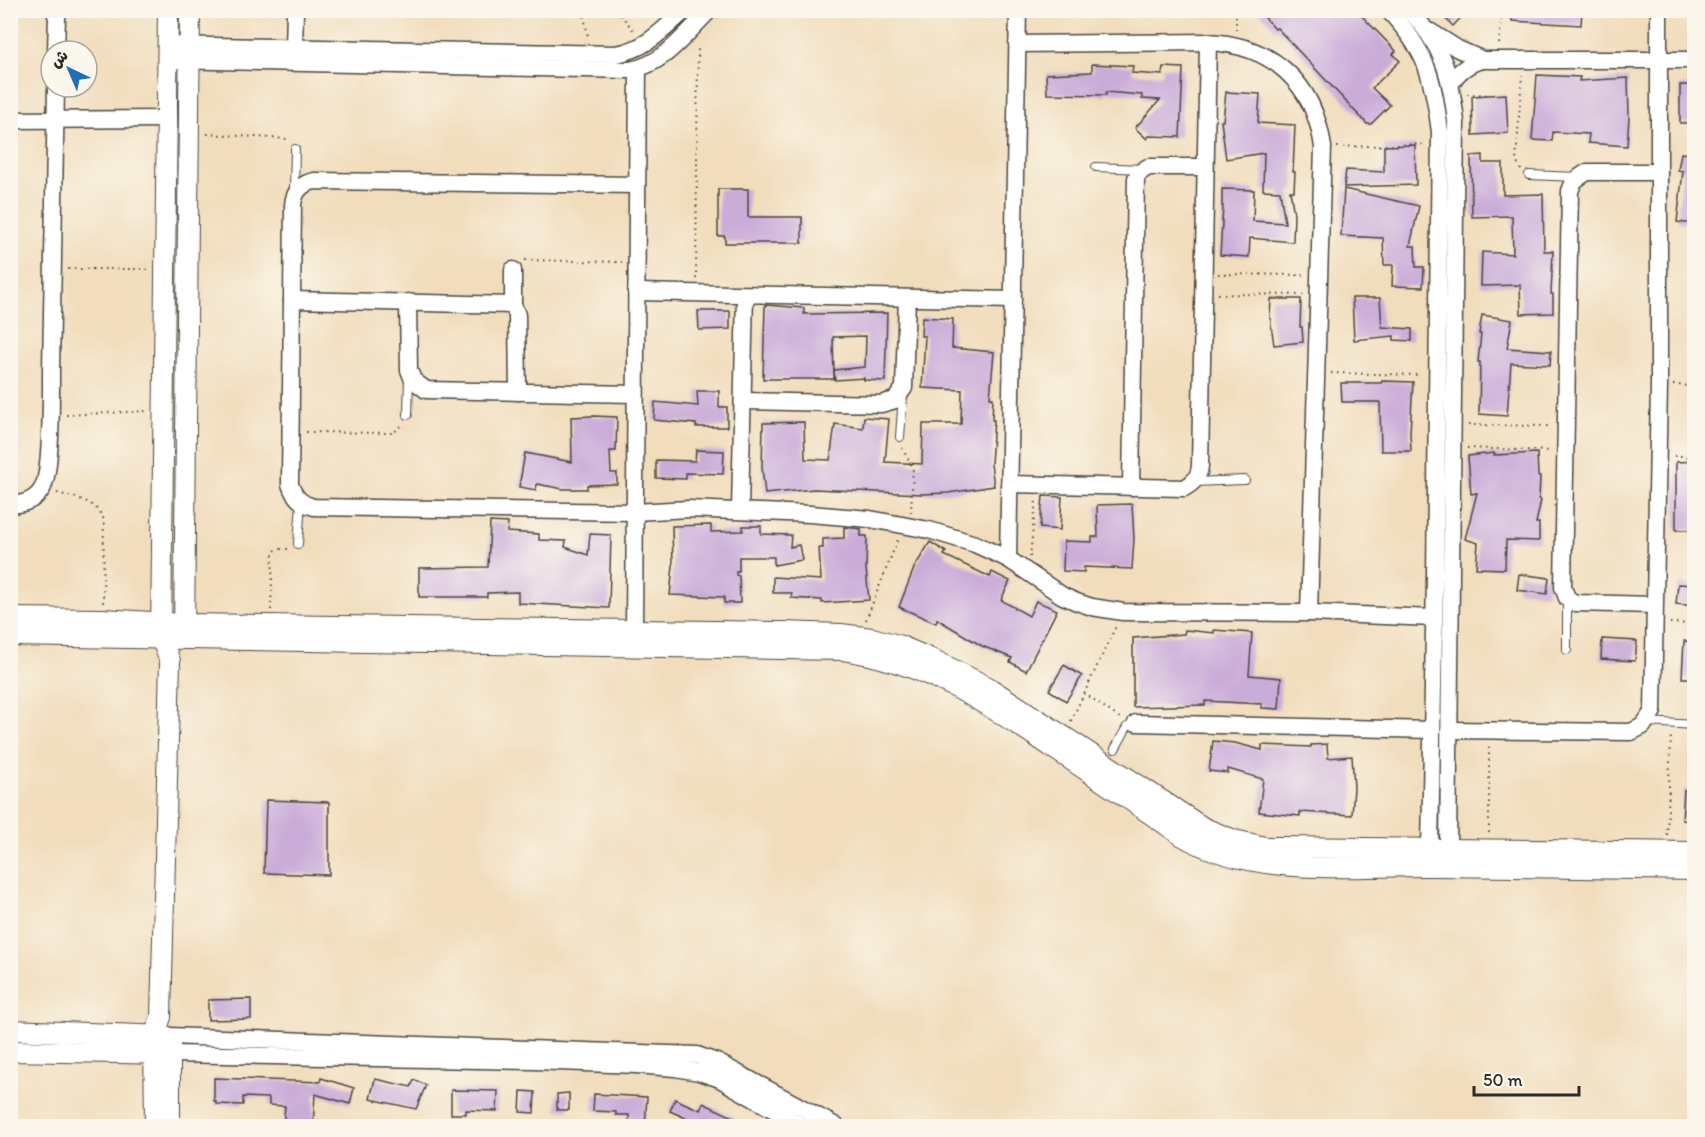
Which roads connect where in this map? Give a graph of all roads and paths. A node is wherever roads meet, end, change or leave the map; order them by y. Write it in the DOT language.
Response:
graph roads {
  1 [pos="54,10"];
  2 [pos="168,10"];
  3 [pos="190,10"];
  4 [pos="295,10"];
  5 [pos="583,10"];
  6 [pos="617,10"];
  7 [pos="685,10"];
  8 [pos="1018,10"];
  9 [pos="1236,10"];
  10 [pos="1388,10"];
  11 [pos="1409,10"];
  12 [pos="1502,10"];
  13 [pos="1659,10"];
  14 [pos="704,16"];
  15 [pos="1424,26"];
  16 [pos="56,39"];
  17 [pos="1208,42"];
  18 [pos="646,44"];
  19 [pos="1017,44"];
  20 [pos="1237,45"];
  21 [pos="294,48"];
  22 [pos="167,52"];
  23 [pos="190,52"];
  24 [pos="591,53"];
  25 [pos="450,59"];
  26 [pos="1491,60"];
  27 [pos="1523,60"];
  28 [pos="1658,60"];
  29 [pos="1695,60"];
  30 [pos="638,69"];
  31 [pos="1452,88"];
  32 [pos="1491,95"];
  33 [pos="56,99"];
  34 [pos="166,119"];
  35 [pos="10,120"];
  36 [pos="55,120"];
  37 [pos="189,134"];
  38 [pos="1440,144"];
  39 [pos="1323,147"];
  40 [pos="295,149"];
  41 [pos="1096,167"];
  42 [pos="1205,167"];
  43 [pos="1143,169"];
  44 [pos="1659,172"];
  45 [pos="1529,175"];
  46 [pos="1577,177"];
  47 [pos="637,185"];
  48 [pos="294,199"];
  49 [pos="636,262"];
  50 [pos="53,268"];
  51 [pos="164,269"];
  52 [pos="513,270"];
  53 [pos="1203,273"];
  54 [pos="1319,275"];
  55 [pos="636,292"];
  56 [pos="696,293"];
  57 [pos="1203,294"];
  58 [pos="745,295"];
  59 [pos="1318,295"];
  60 [pos="907,298"];
  61 [pos="292,300"];
  62 [pos="1013,300"];
  63 [pos="408,302"];
  64 [pos="513,305"];
  65 [pos="410,370"];
  66 [pos="1316,373"];
  67 [pos="1438,376"];
  68 [pos="1659,385"];
  69 [pos="1695,386"];
  70 [pos="904,388"];
  71 [pos="518,392"];
  72 [pos="635,394"];
  73 [pos="742,401"];
  74 [pos="162,412"];
  75 [pos="186,414"];
  76 [pos="408,415"];
  77 [pos="51,416"];
  78 [pos="1453,425"];
  79 [pos="1566,426"];
  80 [pos="291,432"];
  81 [pos="900,437"];
  82 [pos="1452,448"];
  83 [pos="1565,452"];
  84 [pos="1656,456"];
  85 [pos="1695,456"];
  86 [pos="1245,480"];
  87 [pos="1194,482"];
  88 [pos="1010,484"];
  89 [pos="1037,485"];
  90 [pos="1131,487"];
  91 [pos="42,489"];
  92 [pos="301,502"];
  93 [pos="10,505"];
  94 [pos="740,510"];
  95 [pos="634,512"];
  96 [pos="907,526"];
  97 [pos="298,544"];
  98 [pos="1008,559"];
  99 [pos="1029,572"];
  100 [pos="1443,577"];
  101 [pos="1567,598"];
  102 [pos="1654,605"];
  103 [pos="1123,612"];
  104 [pos="1309,613"];
  105 [pos="10,618"];
  106 [pos="1434,618"];
  107 [pos="103,619"];
  108 [pos="1654,622"];
  109 [pos="271,624"];
  110 [pos="1695,624"];
  111 [pos="161,630"];
  112 [pos="634,630"];
  113 [pos="184,632"];
  114 [pos="10,636"];
  115 [pos="860,636"];
  116 [pos="784,641"];
  117 [pos="1567,650"];
  118 [pos="170,661"];
  119 [pos="1084,693"];
  120 [pos="1648,722"];
  121 [pos="1671,723"];
  122 [pos="1133,724"];
  123 [pos="1695,725"];
  124 [pos="1432,730"];
  125 [pos="1450,730"];
  126 [pos="1490,730"];
  127 [pos="1064,736"];
  128 [pos="1115,749"];
  129 [pos="1439,849"];
  130 [pos="1490,849"];
  131 [pos="1666,851"];
  132 [pos="1695,852"];
  133 [pos="1329,858"];
  134 [pos="1695,870"];
  135 [pos="10,1030"];
  136 [pos="162,1045"];
  137 [pos="10,1051"];
  138 [pos="155,1126"];
  139 [pos="170,1126"];
  140 [pos="802,1126"];
  141 [pos="836,1126"];
  1 -- 16 [label="street"];
  2 -- 22 [label="street"];
  3 -- 23 [label="street"];
  4 -- 21 [label="street"];
  5 -- 24 [label="path"];
  6 -- 18 [label="path"];
  7 -- 18 [label="street"];
  8 -- 19 [label="street"];
  9 -- 20 [label="path"];
  10 -- 38 [label="street"];
  11 -- 15 [label="street"];
  12 -- 26 [label="path"];
  13 -- 28 [label="street"];
  14 -- 30 [label="street"];
  14 -- 56 [label="path"];
  15 -- 26 [label="street"];
  15 -- 31 [label="street"];
  17 -- 19 [label="street"];
  17 -- 20 [label="street"];
  17 -- 42 [label="street"];
  18 -- 24 [label="street"];
  19 -- 62 [label="street"];
  20 -- 39 [label="street"];
  21 -- 23 [label="street"];
  21 -- 25 [label="street"];
  22 -- 23 [label="street"];
  22 -- 34 [label="street"];
  23 -- 25 [label="street"];
  23 -- 37 [label="street"];
  24 -- 25 [label="street"];
  25 -- 30 [label="street"];
  26 -- 27 [label="street"];
  26 -- 31 [label="street"];
  27 -- 28 [label="street"];
  27 -- 45 [label="path"];
  28 -- 29 [label="street"];
  28 -- 44 [label="street"];
  30 -- 47 [label="street"];
  31 -- 32 [label="path"];
  31 -- 78 [label="street"];
  33 -- 36 [label="street"];
  34 -- 36 [label="street"];
  34 -- 51 [label="street"];
  35 -- 36 [label="street"];
  36 -- 50 [label="street"];
  37 -- 40 [label="path"];
  37 -- 75 [label="street"];
  38 -- 39 [label="path"];
  38 -- 67 [label="street"];
  39 -- 54 [label="street"];
  40 -- 48 [label="lane"];
  41 -- 43 [label="lane"];
  42 -- 43 [label="street"];
  42 -- 53 [label="street"];
  43 -- 90 [label="street"];
  44 -- 46 [label="street"];
  44 -- 68 [label="street"];
  45 -- 46 [label="lane"];
  46 -- 79 [label="street"];
  47 -- 48 [label="street"];
  47 -- 49 [label="street"];
  48 -- 61 [label="street"];
  49 -- 52 [label="path"];
  49 -- 55 [label="street"];
  50 -- 51 [label="path"];
  50 -- 77 [label="street"];
  51 -- 74 [label="street"];
  52 -- 64 [label="street"];
  53 -- 54 [label="path"];
  53 -- 57 [label="street"];
  54 -- 59 [label="street"];
  55 -- 56 [label="street"];
  55 -- 72 [label="street"];
  56 -- 58 [label="street"];
  57 -- 59 [label="path"];
  57 -- 87 [label="street"];
  58 -- 60 [label="street"];
  58 -- 73 [label="street"];
  59 -- 66 [label="street"];
  60 -- 62 [label="street"];
  60 -- 70 [label="street"];
  61 -- 63 [label="street"];
  61 -- 80 [label="street"];
  62 -- 88 [label="street"];
  63 -- 64 [label="street"];
  63 -- 65 [label="street"];
  64 -- 71 [label="street"];
  65 -- 71 [label="street"];
  65 -- 76 [label="lane"];
  66 -- 67 [label="path"];
  66 -- 104 [label="street"];
  67 -- 100 [label="street"];
  68 -- 69 [label="path"];
  68 -- 84 [label="street"];
  70 -- 73 [label="street"];
  70 -- 81 [label="lane"];
  71 -- 72 [label="street"];
  72 -- 95 [label="street"];
  73 -- 94 [label="street"];
  74 -- 75 [label="street"];
  74 -- 77 [label="path"];
  74 -- 111 [label="street"];
  75 -- 113 [label="street"];
  76 -- 80 [label="path"];
  77 -- 91 [label="street"];
  78 -- 79 [label="path"];
  78 -- 82 [label="street"];
  79 -- 83 [label="street"];
  80 -- 92 [label="street"];
  81 -- 96 [label="path"];
  82 -- 83 [label="path"];
  82 -- 100 [label="street"];
  83 -- 101 [label="street"];
  84 -- 85 [label="path"];
  84 -- 102 [label="street"];
  86 -- 87 [label="lane"];
  87 -- 90 [label="street"];
  88 -- 89 [label="street"];
  88 -- 98 [label="street"];
  89 -- 90 [label="street"];
  89 -- 99 [label="path"];
  91 -- 93 [label="street"];
  91 -- 107 [label="path"];
  92 -- 95 [label="street"];
  92 -- 97 [label="lane"];
  94 -- 95 [label="street"];
  94 -- 96 [label="street"];
  95 -- 112 [label="street"];
  96 -- 98 [label="street"];
  96 -- 115 [label="path"];
  97 -- 109 [label="path"];
  98 -- 99 [label="street"];
  99 -- 103 [label="street"];
  100 -- 106 [label="street"];
  100 -- 125 [label="street"];
  101 -- 102 [label="street"];
  101 -- 117 [label="lane"];
  102 -- 108 [label="street"];
  103 -- 104 [label="street"];
  103 -- 119 [label="path"];
  104 -- 106 [label="street"];
  105 -- 107 [label="street"];
  106 -- 124 [label="street"];
  107 -- 111 [label="street"];
  108 -- 110 [label="path"];
  108 -- 120 [label="street"];
  109 -- 112 [label="street"];
  109 -- 113 [label="street"];
  111 -- 113 [label="street"];
  111 -- 114 [label="street"];
  111 -- 118 [label="street"];
  112 -- 116 [label="street"];
  113 -- 116 [label="street"];
  113 -- 118 [label="street"];
  115 -- 116 [label="street"];
  115 -- 127 [label="street"];
  116 -- 133 [label="street"];
  118 -- 136 [label="street"];
  119 -- 122 [label="path"];
  119 -- 127 [label="path"];
  120 -- 121 [label="lane"];
  120 -- 126 [label="street"];
  121 -- 123 [label="lane"];
  121 -- 131 [label="path"];
  122 -- 124 [label="street"];
  122 -- 128 [label="lane"];
  124 -- 129 [label="street"];
  125 -- 126 [label="street"];
  125 -- 129 [label="street"];
  126 -- 130 [label="path"];
  127 -- 133 [label="street"];
  129 -- 130 [label="street"];
  129 -- 133 [label="street"];
  130 -- 131 [label="street"];
  131 -- 132 [label="street"];
  133 -- 134 [label="street"];
  135 -- 136 [label="street"];
  136 -- 137 [label="street"];
  136 -- 138 [label="street"];
  136 -- 139 [label="street"];
  136 -- 140 [label="street"];
  136 -- 141 [label="street"];
}
